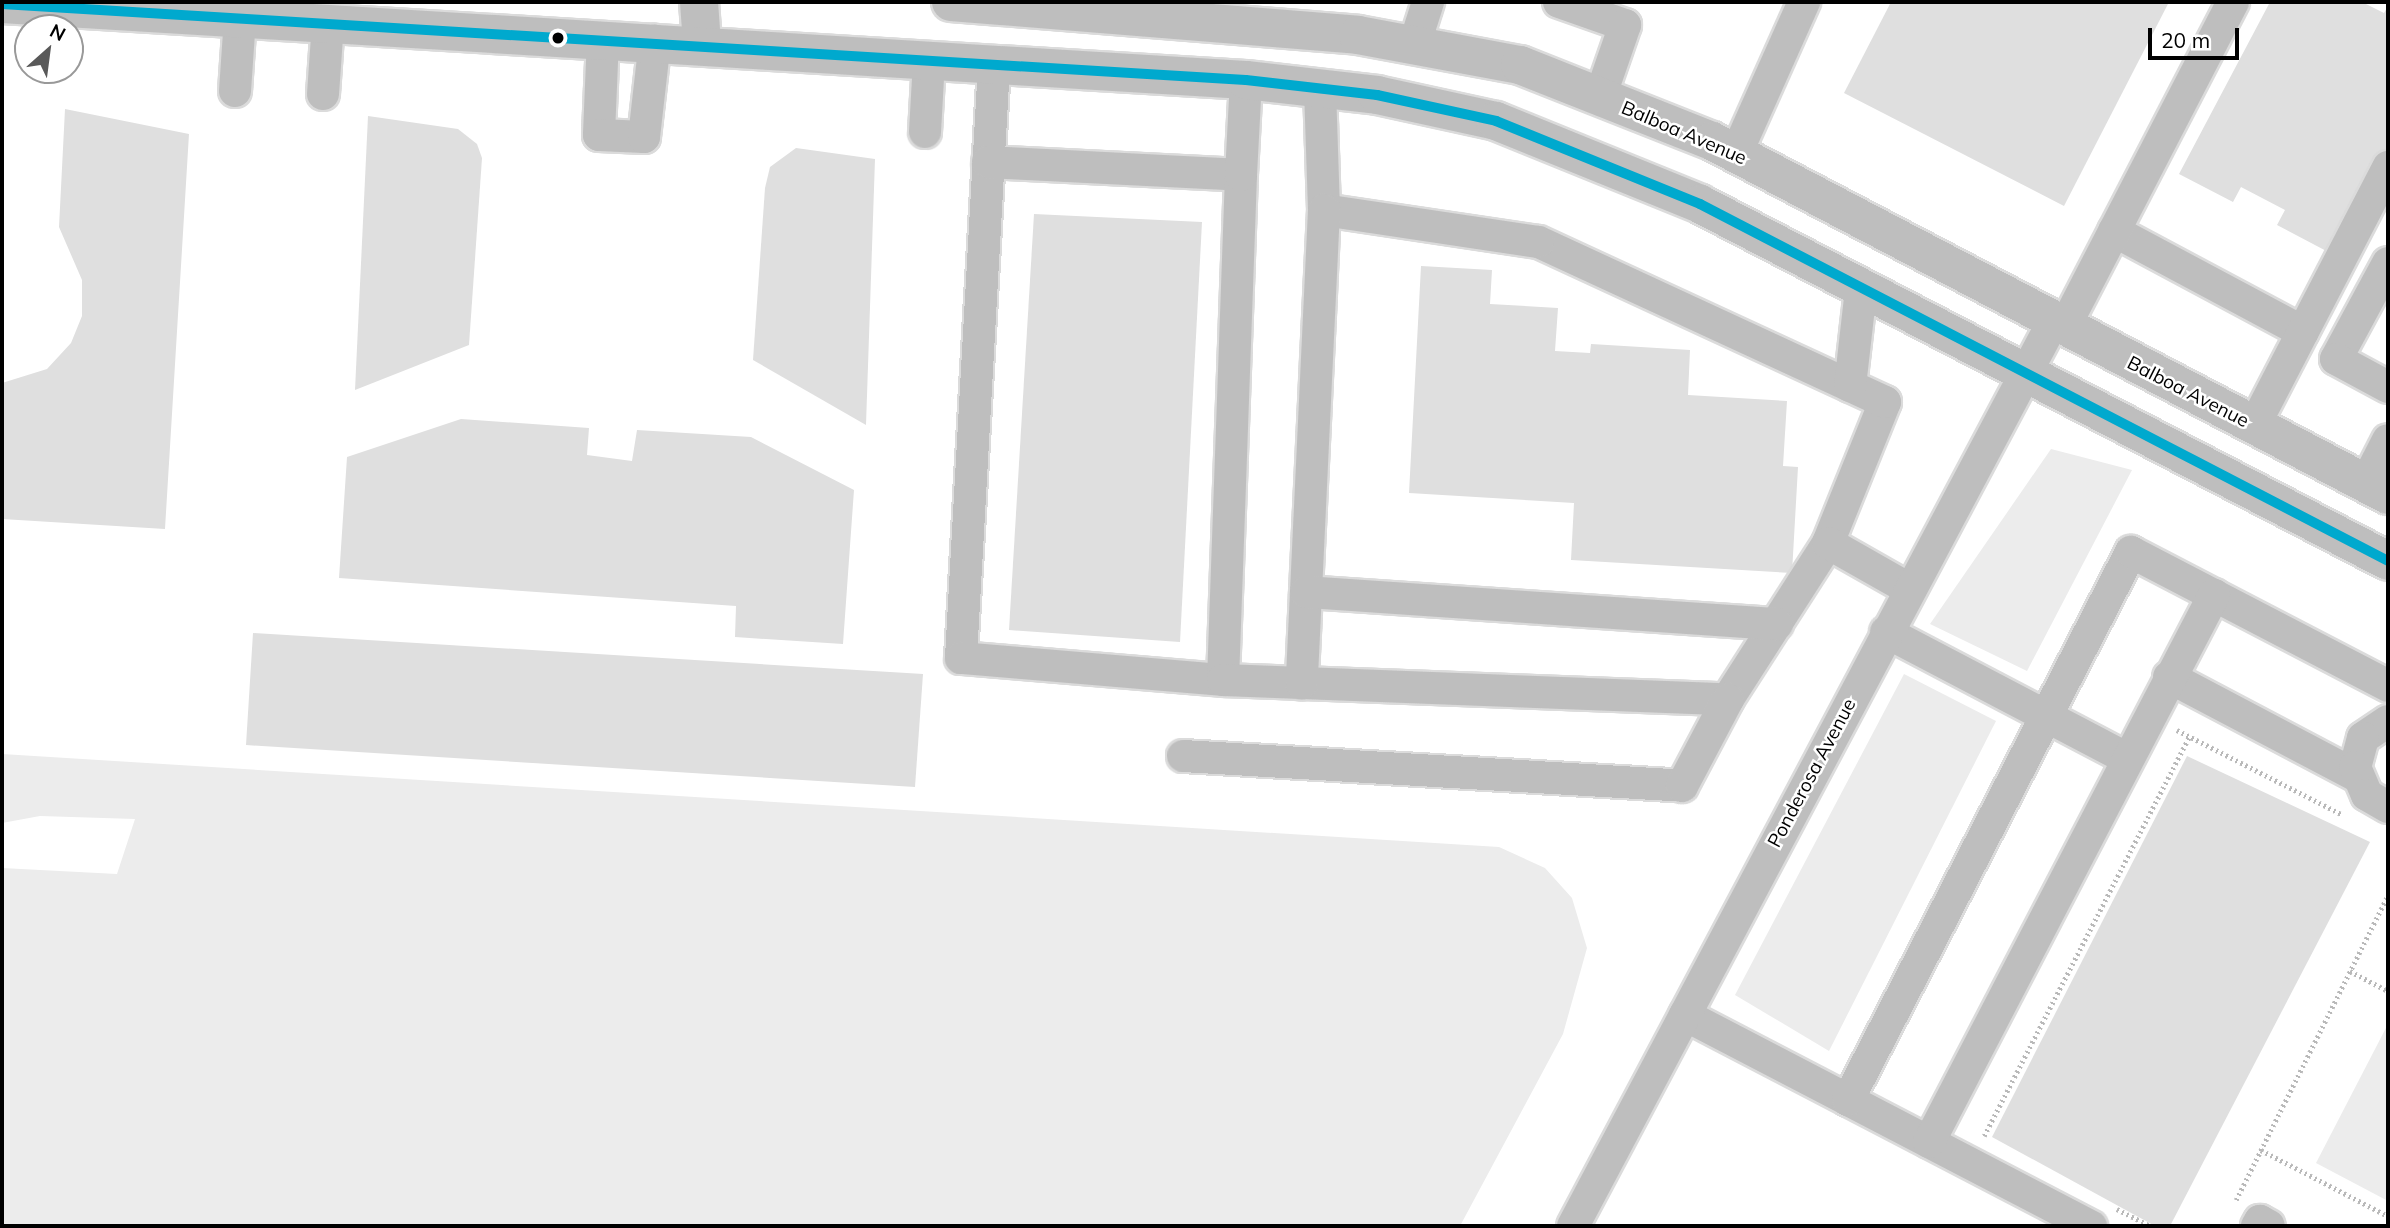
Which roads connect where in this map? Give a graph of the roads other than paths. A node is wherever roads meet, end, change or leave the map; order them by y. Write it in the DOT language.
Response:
graph roads {
  1 [pos="699,2"];
  2 [pos="951,2"];
  3 [pos="1428,2"];
  4 [pos="1559,2"];
  5 [pos="2233,2"];
  6 [pos="2,4"];
  7 [pos="1797,4"];
  8 [pos="1208,12"];
  9 [pos="240,18"];
  10 [pos="328,22"];
  11 [pos="603,38"];
  12 [pos="655,41"];
  13 [pos="1415,43"];
  14 [pos="702,44"];
  15 [pos="929,60"];
  16 [pos="994,65"];
  17 [pos="1246,80"];
  18 [pos="1320,89"];
  19 [pos="235,91"];
  20 [pos="323,94"];
  21 [pos="1600,97"];
  22 [pos="925,132"];
  23 [pos="1736,154"];
  24 [pos="988,162"];
  25 [pos="2388,167"];
  26 [pos="1241,175"];
  27 [pos="1324,210"];
  28 [pos="2114,231"];
  29 [pos="2388,263"];
  30 [pos="1861,289"];
  31 [pos="2058,325"];
  32 [pos="2303,332"];
  33 [pos="2022,373"];
  34 [pos="1850,386"];
  35 [pos="2388,387"];
  36 [pos="2254,426"];
  37 [pos="2388,440"];
  38 [pos="2377,489"];
  39 [pos="1828,543"];
  40 [pos="2388,561"];
  41 [pos="1909,589"];
  42 [pos="1306,592"];
  43 [pos="2214,595"];
  44 [pos="1777,624"];
  45 [pos="1886,632"];
  46 [pos="2169,677"];
  47 [pos="1223,680"];
  48 [pos="1302,683"];
  49 [pos="2388,686"];
  50 [pos="1728,699"];
  51 [pos="2046,716"];
  52 [pos="2388,721"];
  53 [pos="1183,756"];
  54 [pos="2126,758"];
  55 [pos="2357,776"];
  56 [pos="2388,807"];
  57 [pos="1685,1015"];
  58 [pos="1848,1100"];
  59 [pos="1929,1142"];
  60 [pos="2097,1214"];
  61 [pos="1573,1226"];
  62 [pos="2257,1226"];
  63 [pos="2270,1226"];
  1 -- 14 [label="main road"];
  2 -- 8 [label="main road, Balboa Avenue"];
  3 -- 13 [label="street"];
  4 -- 21 [label="street"];
  5 -- 28 [label="street, Ponderosa Avenue"];
  6 -- 9 [label="main road"];
  7 -- 23 [label="street"];
  8 -- 13 [label="main road, Balboa Avenue"];
  9 -- 10 [label="main road"];
  9 -- 19 [label="street"];
  10 -- 11 [label="main road"];
  10 -- 20 [label="street"];
  11 -- 12 [label="main road"];
  11 -- 12 [label="street"];
  12 -- 14 [label="main road"];
  13 -- 21 [label="main road, Balboa Avenue"];
  14 -- 15 [label="main road"];
  15 -- 16 [label="main road"];
  15 -- 22 [label="street"];
  16 -- 17 [label="main road"];
  16 -- 24 [label="street"];
  17 -- 18 [label="main road"];
  17 -- 26 [label="street"];
  18 -- 27 [label="street"];
  18 -- 30 [label="main road"];
  21 -- 23 [label="main road, Balboa Avenue"];
  23 -- 31 [label="main road, Balboa Avenue"];
  24 -- 26 [label="street"];
  24 -- 47 [label="street"];
  25 -- 32 [label="street"];
  26 -- 47 [label="street"];
  27 -- 34 [label="street"];
  27 -- 42 [label="street"];
  28 -- 31 [label="street, Ponderosa Avenue"];
  28 -- 32 [label="street"];
  29 -- 35 [label="street"];
  30 -- 33 [label="main road"];
  30 -- 34 [label="street"];
  31 -- 33 [label="street, Ponderosa Avenue"];
  31 -- 36 [label="main road, Balboa Avenue"];
  32 -- 36 [label="street"];
  33 -- 40 [label="main road"];
  33 -- 41 [label="street, Ponderosa Avenue"];
  34 -- 39 [label="street"];
  36 -- 38 [label="main road, Balboa Avenue"];
  37 -- 38 [label="street"];
  39 -- 41 [label="street"];
  39 -- 44 [label="street"];
  41 -- 45 [label="street, Ponderosa Avenue"];
  42 -- 44 [label="street"];
  42 -- 48 [label="street"];
  43 -- 46 [label="street"];
  43 -- 49 [label="street"];
  43 -- 51 [label="street"];
  44 -- 50 [label="street"];
  45 -- 51 [label="street"];
  45 -- 57 [label="street, Ponderosa Avenue"];
  46 -- 54 [label="street"];
  46 -- 55 [label="street"];
  47 -- 48 [label="street"];
  48 -- 50 [label="street"];
  50 -- 53 [label="street"];
  51 -- 54 [label="street"];
  51 -- 58 [label="street"];
  52 -- 55 [label="street"];
  54 -- 59 [label="street"];
  55 -- 56 [label="street"];
  57 -- 58 [label="street"];
  57 -- 61 [label="street, Ponderosa Avenue"];
  58 -- 59 [label="street"];
  59 -- 60 [label="street"];
  62 -- 63 [label="street"];
}
